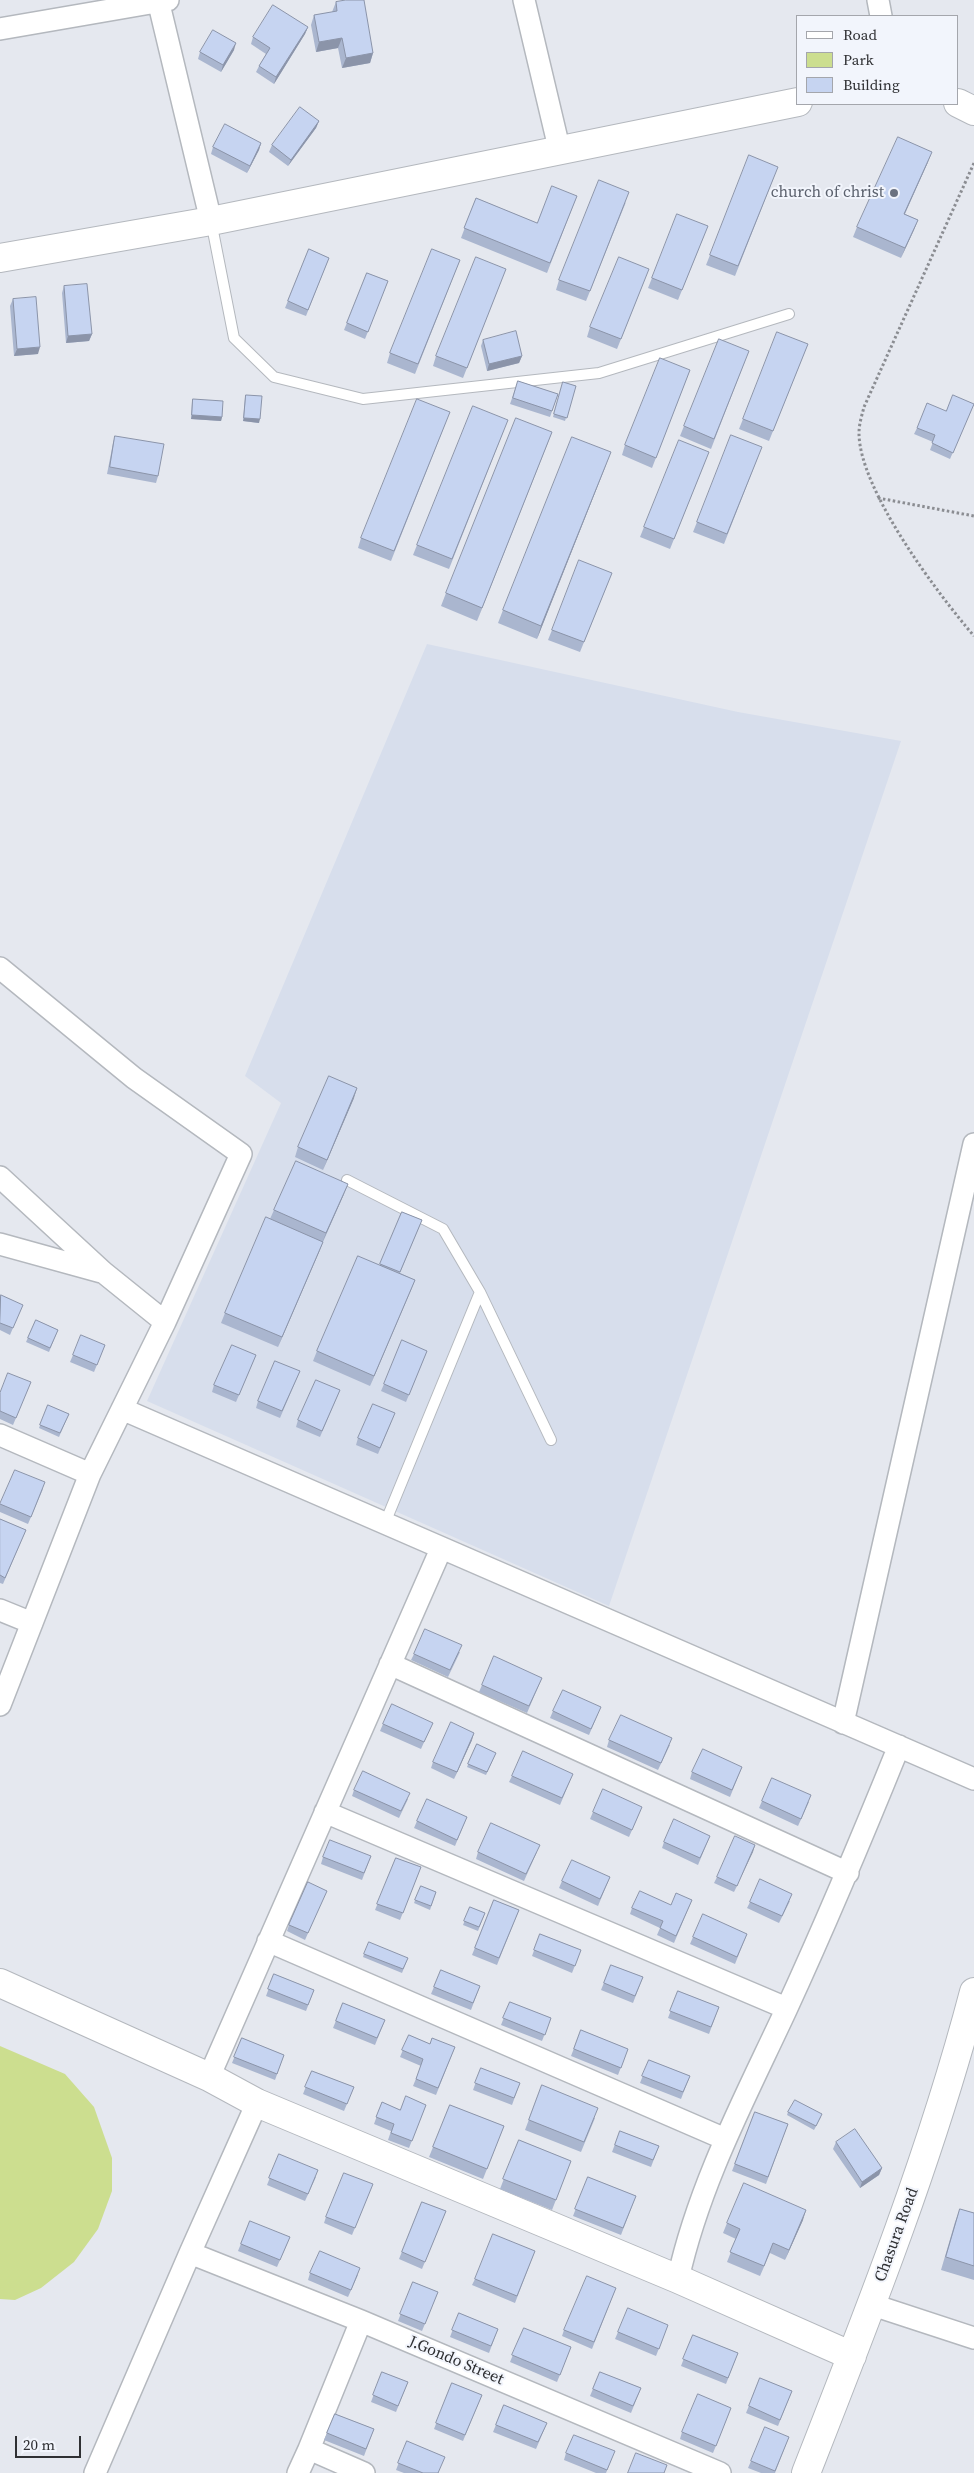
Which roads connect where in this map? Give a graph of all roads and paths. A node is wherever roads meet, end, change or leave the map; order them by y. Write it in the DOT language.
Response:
graph roads {
  1 [pos="524,0"];
  2 [pos="878,0"];
  3 [pos="162,1"];
  4 [pos="881,15"];
  5 [pos="0,29"];
  6 [pos="796,102"];
  7 [pos="959,104"];
  8 [pos="974,111"];
  9 [pos="560,152"];
  10 [pos="974,163"];
  11 [pos="211,221"];
  12 [pos="0,258"];
  13 [pos="790,314"];
  14 [pos="878,498"];
  15 [pos="974,516"];
  16 [pos="974,636"];
  17 [pos="0,968"];
  18 [pos="974,1144"];
  19 [pos="0,1177"];
  20 [pos="347,1180"];
  21 [pos="0,1244"];
  22 [pos="103,1272"];
  23 [pos="480,1292"];
  24 [pos="165,1322"];
  25 [pos="122,1409"];
  26 [pos="0,1435"];
  27 [pos="551,1440"];
  28 [pos="90,1474"];
  29 [pos="385,1523"];
  30 [pos="441,1549"];
  31 [pos="0,1610"];
  32 [pos="32,1623"];
  33 [pos="390,1664"];
  34 [pos="0,1705"];
  35 [pos="843,1723"];
  36 [pos="899,1746"];
  37 [pos="974,1779"];
  38 [pos="325,1812"];
  39 [pos="848,1873"];
  40 [pos="268,1942"];
  41 [pos="0,1983"];
  42 [pos="974,1992"];
  43 [pos="786,2008"];
  44 [pos="209,2077"];
  45 [pos="258,2103"];
  46 [pos="725,2138"];
  47 [pos="190,2252"];
  48 [pos="678,2279"];
  49 [pos="870,2304"];
  50 [pos="361,2321"];
  51 [pos="974,2338"];
  52 [pos="852,2356"];
  53 [pos="309,2449"];
  54 [pos="95,2473"];
  55 [pos="298,2473"];
  56 [pos="364,2473"];
  57 [pos="720,2473"];
  58 [pos="806,2473"];
  1 -- 9 [label="street"];
  2 -- 4 [label="street"];
  3 -- 5 [label="street"];
  3 -- 11 [label="street"];
  6 -- 9 [label="street"];
  7 -- 8 [label="street"];
  9 -- 11 [label="street"];
  10 -- 14 [label="path"];
  11 -- 12 [label="street"];
  11 -- 13 [label="lane"];
  14 -- 15 [label="path"];
  14 -- 16 [label="path"];
  17 -- 24 [label="street"];
  18 -- 35 [label="street"];
  19 -- 22 [label="street"];
  20 -- 23 [label="lane"];
  21 -- 22 [label="street"];
  22 -- 24 [label="street"];
  23 -- 27 [label="lane"];
  23 -- 29 [label="lane"];
  24 -- 25 [label="street"];
  25 -- 28 [label="street"];
  25 -- 29 [label="street"];
  26 -- 28 [label="street"];
  28 -- 32 [label="street"];
  29 -- 30 [label="street"];
  30 -- 33 [label="street"];
  30 -- 35 [label="street"];
  31 -- 32 [label="street"];
  32 -- 34 [label="street"];
  33 -- 38 [label="street"];
  33 -- 39 [label="street"];
  35 -- 36 [label="street"];
  36 -- 37 [label="street"];
  36 -- 39 [label="street"];
  38 -- 40 [label="street"];
  38 -- 43 [label="street"];
  39 -- 43 [label="street"];
  40 -- 44 [label="street"];
  40 -- 46 [label="street"];
  41 -- 44 [label="street"];
  42 -- 49 [label="street, Chasura Road"];
  43 -- 46 [label="street"];
  44 -- 45 [label="street"];
  45 -- 47 [label="street"];
  45 -- 48 [label="street"];
  46 -- 48 [label="street"];
  47 -- 50 [label="street, J.Gondo Street"];
  47 -- 54 [label="street"];
  48 -- 52 [label="street"];
  49 -- 51 [label="street"];
  49 -- 52 [label="street, Chasura Road"];
  50 -- 53 [label="street"];
  50 -- 57 [label="street, J.Gondo Street"];
  52 -- 58 [label="street, Chasura Road"];
  53 -- 55 [label="street"];
  53 -- 56 [label="street"];
}
